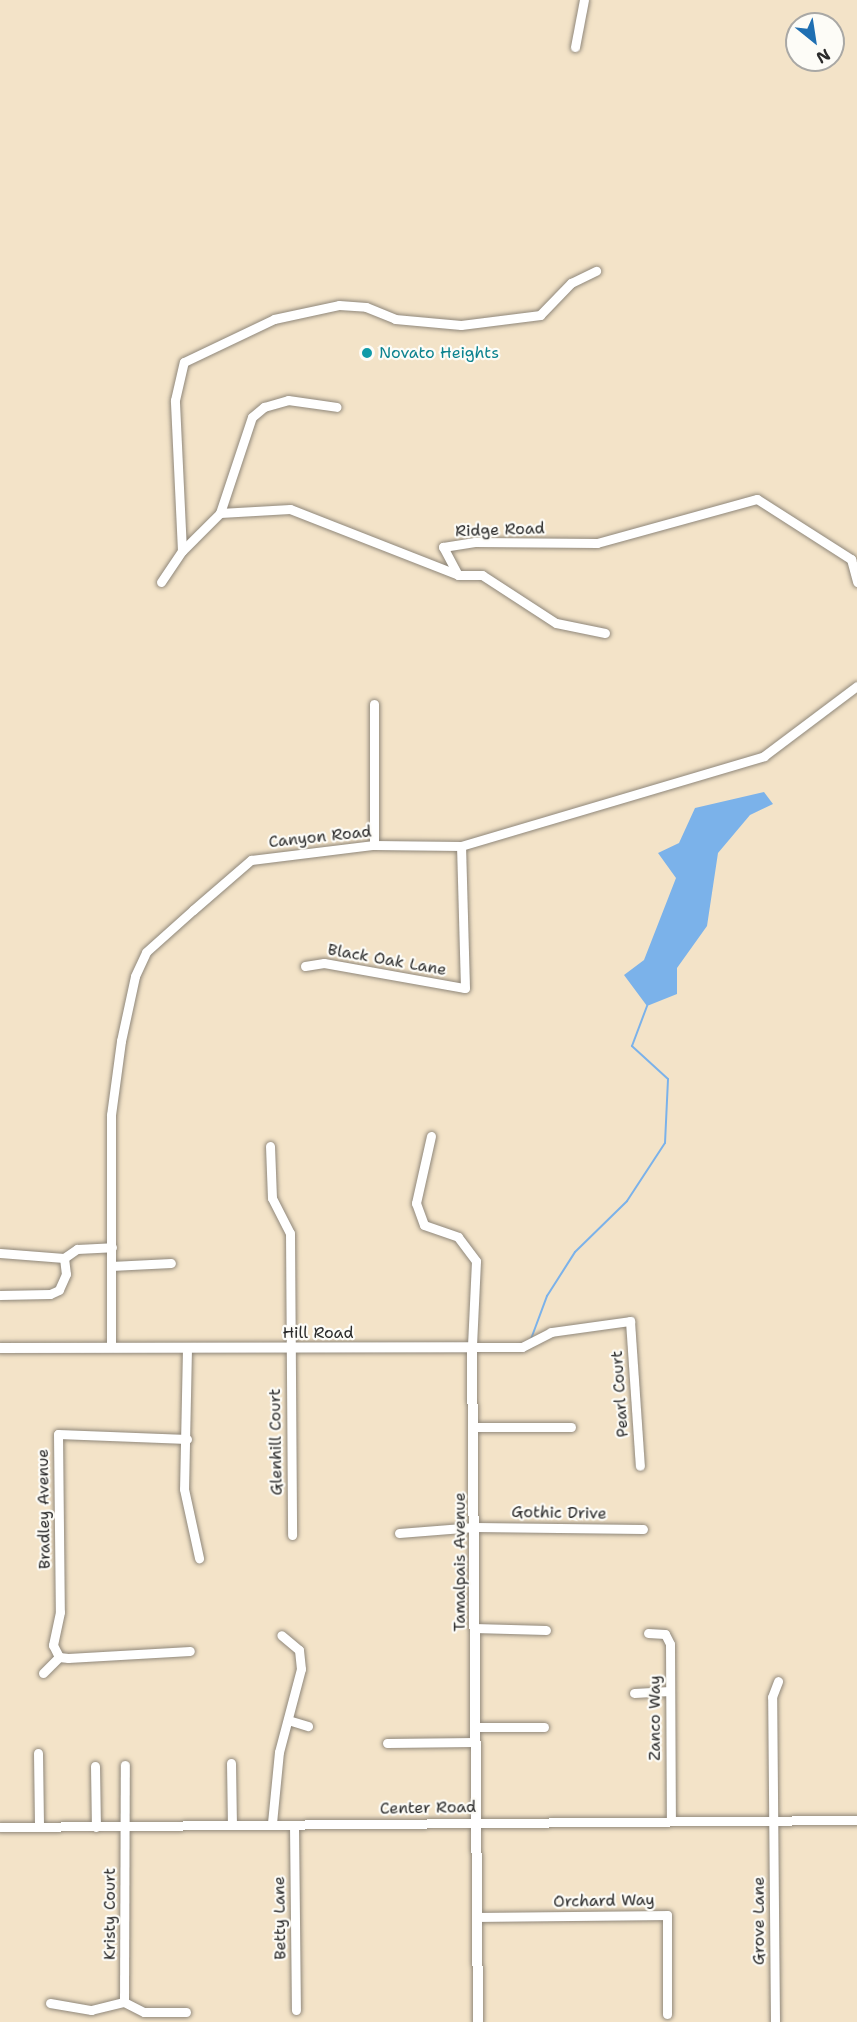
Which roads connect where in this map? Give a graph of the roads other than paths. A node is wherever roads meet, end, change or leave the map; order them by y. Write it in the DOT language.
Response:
graph roads {
  1 [pos="584,0"];
  2 [pos="575,47"];
  3 [pos="596,271"];
  4 [pos="337,407"];
  5 [pos="220,513"];
  6 [pos="182,551"];
  7 [pos="458,575"];
  8 [pos="161,582"];
  9 [pos="857,582"];
  10 [pos="605,633"];
  11 [pos="857,686"];
  12 [pos="374,704"];
  13 [pos="374,845"];
  14 [pos="461,846"];
  15 [pos="305,966"];
  16 [pos="431,1136"];
  17 [pos="270,1146"];
  18 [pos="112,1247"];
  19 [pos="0,1253"];
  20 [pos="64,1258"];
  21 [pos="171,1263"];
  22 [pos="111,1266"];
  23 [pos="0,1295"];
  24 [pos="630,1321"];
  25 [pos="111,1346"];
  26 [pos="472,1347"];
  27 [pos="0,1348"];
  28 [pos="187,1348"];
  29 [pos="290,1348"];
  30 [pos="476,1427"];
  31 [pos="570,1427"];
  32 [pos="187,1439"];
  33 [pos="640,1466"];
  34 [pos="475,1527"];
  35 [pos="643,1529"];
  36 [pos="399,1533"];
  37 [pos="292,1535"];
  38 [pos="200,1558"];
  39 [pos="474,1628"];
  40 [pos="546,1630"];
  41 [pos="648,1633"];
  42 [pos="281,1635"];
  43 [pos="190,1651"];
  44 [pos="59,1658"];
  45 [pos="44,1673"];
  46 [pos="778,1681"];
  47 [pos="670,1691"];
  48 [pos="634,1694"];
  49 [pos="288,1720"];
  50 [pos="308,1726"];
  51 [pos="475,1727"];
  52 [pos="544,1727"];
  53 [pos="474,1742"];
  54 [pos="387,1743"];
  55 [pos="38,1754"];
  56 [pos="231,1763"];
  57 [pos="125,1765"];
  58 [pos="95,1766"];
  59 [pos="671,1820"];
  60 [pos="774,1820"];
  61 [pos="857,1821"];
  62 [pos="272,1823"];
  63 [pos="474,1823"];
  64 [pos="232,1824"];
  65 [pos="294,1825"];
  66 [pos="0,1827"];
  67 [pos="39,1827"];
  68 [pos="96,1827"];
  69 [pos="125,1827"];
  70 [pos="478,1917"];
  71 [pos="124,2002"];
  72 [pos="50,2003"];
  73 [pos="296,2010"];
  74 [pos="186,2012"];
  75 [pos="667,2014"];
  76 [pos="478,2022"];
  77 [pos="775,2022"];
  1 -- 2 [label="street"];
  3 -- 6 [label="street"];
  4 -- 5 [label="street"];
  5 -- 6 [label="street"];
  5 -- 7 [label="street"];
  6 -- 8 [label="street"];
  7 -- 9 [label="street, Ridge Road"];
  7 -- 10 [label="street"];
  11 -- 14 [label="street, Canyon Road"];
  12 -- 13 [label="street"];
  13 -- 14 [label="street, Canyon Road"];
  13 -- 18 [label="street, Canyon Road"];
  14 -- 15 [label="street, Black Oak Lane"];
  16 -- 26 [label="street, Tamalpais Avenue"];
  17 -- 29 [label="street, Glenhill Court"];
  18 -- 20 [label="street"];
  18 -- 22 [label="street, Canyon Road"];
  19 -- 20 [label="street"];
  20 -- 23 [label="street"];
  21 -- 22 [label="street"];
  22 -- 25 [label="street, Canyon Road"];
  24 -- 26 [label="street, Hill Road"];
  24 -- 33 [label="street, Pearl Court"];
  25 -- 27 [label="street, Hill Road"];
  25 -- 28 [label="street, Hill Road"];
  26 -- 29 [label="street, Hill Road"];
  26 -- 30 [label="street, Tamalpais Avenue"];
  28 -- 29 [label="street, Hill Road"];
  28 -- 32 [label="street"];
  29 -- 37 [label="street, Glenhill Court"];
  30 -- 31 [label="street"];
  30 -- 34 [label="street, Tamalpais Avenue"];
  32 -- 38 [label="street"];
  32 -- 44 [label="street, Bradley Avenue"];
  34 -- 35 [label="street, Gothic Drive"];
  34 -- 36 [label="street, Gothic Drive"];
  34 -- 39 [label="street, Tamalpais Avenue"];
  39 -- 40 [label="street"];
  39 -- 51 [label="street, Tamalpais Avenue"];
  41 -- 47 [label="street, Zanco Way"];
  42 -- 49 [label="street"];
  43 -- 44 [label="street"];
  44 -- 45 [label="street"];
  46 -- 60 [label="street, Grove Lane"];
  47 -- 48 [label="street"];
  47 -- 59 [label="street, Zanco Way"];
  49 -- 50 [label="street"];
  49 -- 62 [label="street"];
  51 -- 52 [label="street"];
  51 -- 53 [label="street, Tamalpais Avenue"];
  53 -- 54 [label="street"];
  53 -- 63 [label="street, Tamalpais Avenue"];
  55 -- 67 [label="street"];
  56 -- 64 [label="street"];
  57 -- 69 [label="street, Kristy Court"];
  58 -- 68 [label="street"];
  59 -- 60 [label="street, Center Road"];
  59 -- 63 [label="street, Center Road"];
  60 -- 61 [label="street, Center Road"];
  60 -- 77 [label="street, Grove Lane"];
  62 -- 64 [label="street, Center Road"];
  62 -- 65 [label="street, Center Road"];
  63 -- 65 [label="street, Center Road"];
  63 -- 70 [label="street, Tamalpais Avenue"];
  64 -- 69 [label="street, Center Road"];
  65 -- 73 [label="street, Betty Lane"];
  66 -- 67 [label="street, Center Road"];
  67 -- 68 [label="street, Center Road"];
  68 -- 69 [label="street, Center Road"];
  69 -- 71 [label="street, Kristy Court"];
  70 -- 75 [label="street, Orchard Way"];
  70 -- 76 [label="street, Tamalpais Avenue"];
  71 -- 72 [label="street"];
  71 -- 74 [label="street"];
}
